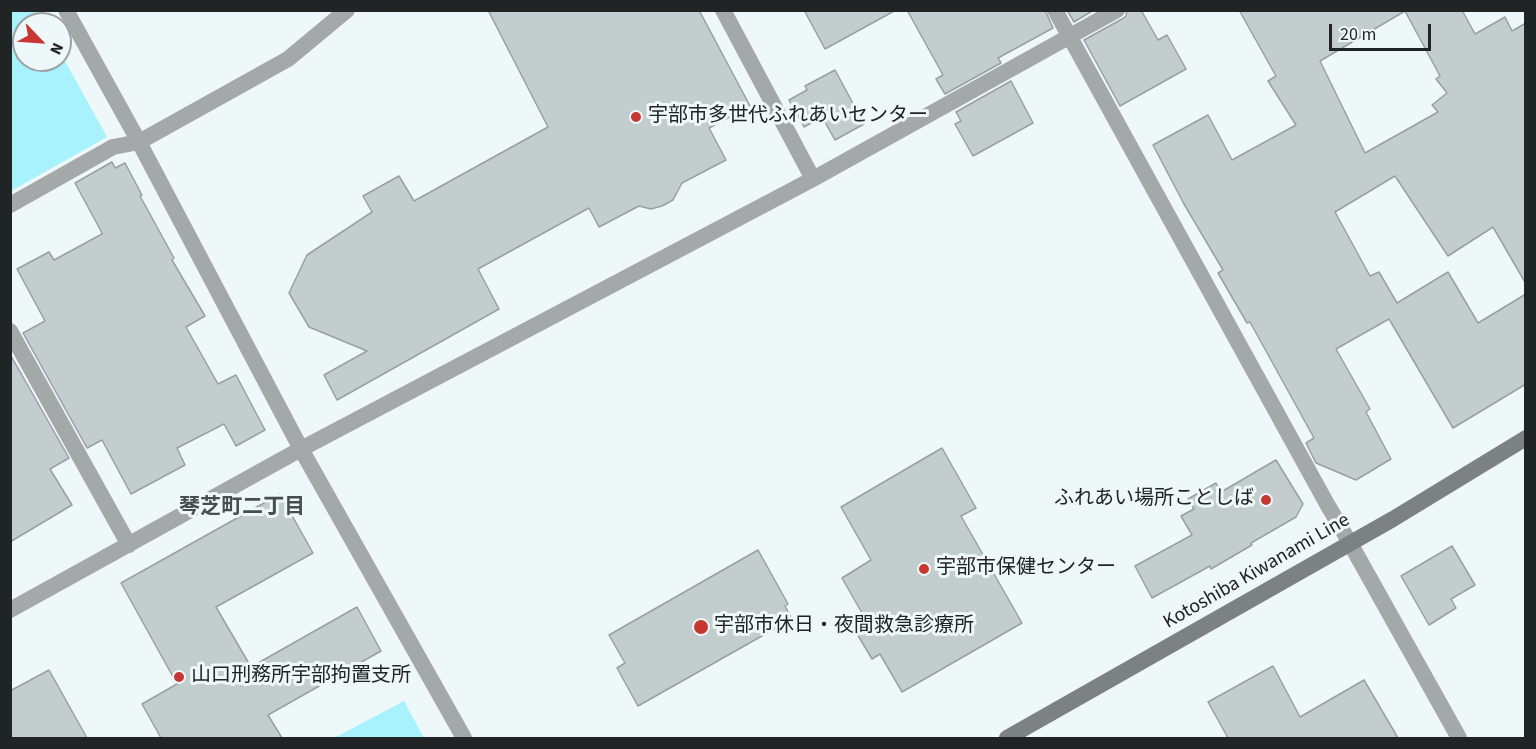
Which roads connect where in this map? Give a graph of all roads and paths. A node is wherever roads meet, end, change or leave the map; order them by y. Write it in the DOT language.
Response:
graph roads {
  1 [pos="66,10"];
  2 [pos="347,10"];
  3 [pos="723,10"];
  4 [pos="1055,10"];
  5 [pos="1117,10"];
  6 [pos="1069,37"];
  7 [pos="139,142"];
  8 [pos="813,179"];
  9 [pos="10,205"];
  10 [pos="10,331"];
  11 [pos="1526,438"];
  12 [pos="301,449"];
  13 [pos="1350,543"];
  14 [pos="129,545"];
  15 [pos="10,610"];
  16 [pos="464,738"];
  17 [pos="1007,738"];
  18 [pos="1459,738"];
  1 -- 7 [label="street"];
  2 -- 7 [label="street"];
  3 -- 8 [label="street"];
  4 -- 6 [label="street"];
  5 -- 6 [label="street"];
  6 -- 8 [label="street"];
  6 -- 13 [label="street"];
  7 -- 9 [label="street"];
  7 -- 12 [label="street"];
  8 -- 12 [label="street"];
  10 -- 14 [label="street"];
  11 -- 13 [label="main road, Kotoshiba Kiwanami Line"];
  12 -- 14 [label="street"];
  12 -- 16 [label="street"];
  13 -- 17 [label="main road, Kotoshiba Kiwanami Line"];
  13 -- 18 [label="street"];
  14 -- 15 [label="street"];
}
